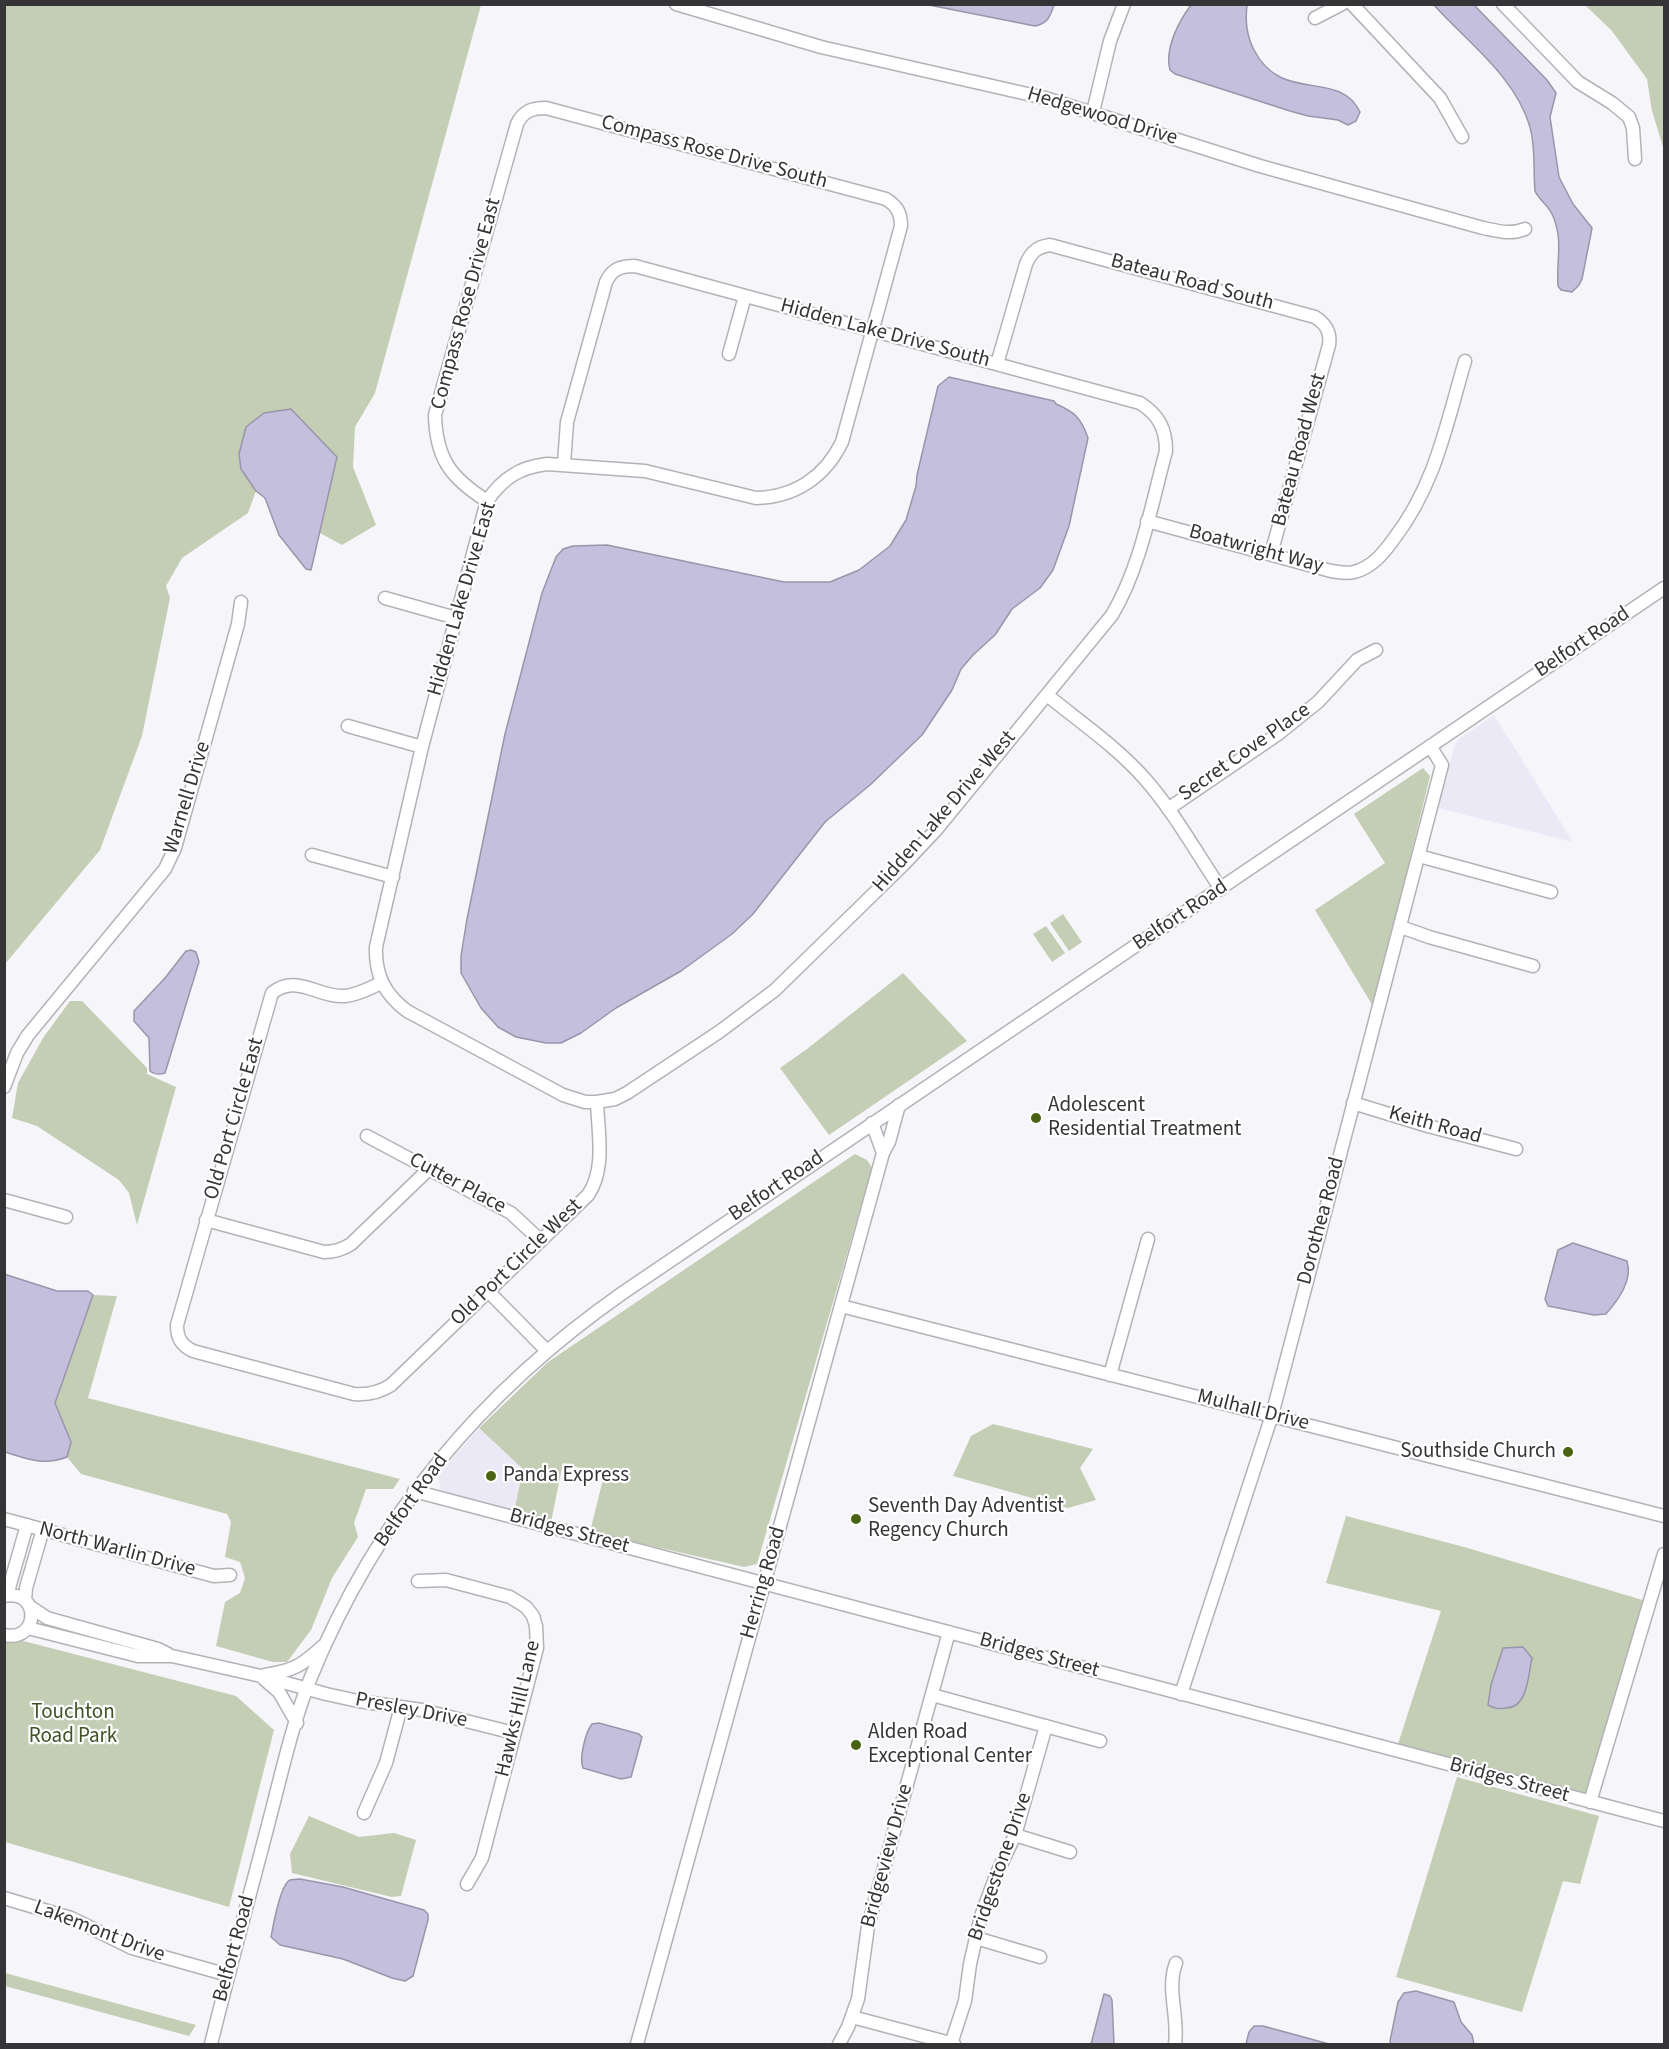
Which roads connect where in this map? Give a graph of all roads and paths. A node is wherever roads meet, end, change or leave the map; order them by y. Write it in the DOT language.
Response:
graph roads {
  1 [pos="676,4"];
  2 [pos="1124,4"];
  3 [pos="1342,4"];
  4 [pos="1352,4"];
  5 [pos="1503,4"];
  6 [pos="1315,18"];
  7 [pos="1093,112"];
  8 [pos="517,124"];
  9 [pos="1462,137"];
  10 [pos="1635,159"];
  11 [pos="901,226"];
  12 [pos="1525,229"];
  13 [pos="745,296"];
  14 [pos="873,331"];
  15 [pos="1329,345"];
  16 [pos="729,354"];
  17 [pos="1465,361"];
  18 [pos="997,364"];
  19 [pos="1162,425"];
  20 [pos="564,464"];
  21 [pos="487,501"];
  22 [pos="1147,521"];
  23 [pos="1271,554"];
  24 [pos="1665,588"];
  25 [pos="385,598"];
  26 [pos="241,602"];
  27 [pos="456,618"];
  28 [pos="1376,650"];
  29 [pos="1047,695"];
  30 [pos="348,726"];
  31 [pos="1430,746"];
  32 [pos="422,747"];
  33 [pos="1168,808"];
  34 [pos="312,855"];
  35 [pos="1419,856"];
  36 [pos="393,877"];
  37 [pos="1221,889"];
  38 [pos="1551,892"];
  39 [pos="1401,927"];
  40 [pos="1533,966"];
  41 [pos="381,983"];
  42 [pos="4,1087"];
  43 [pos="597,1102"];
  44 [pos="1353,1103"];
  45 [pos="899,1105"];
  46 [pos="872,1123"];
  47 [pos="368,1136"];
  48 [pos="1516,1149"];
  49 [pos="883,1153"];
  50 [pos="429,1169"];
  51 [pos="4,1200"];
  52 [pos="66,1217"];
  53 [pos="206,1221"];
  54 [pos="1148,1239"];
  55 [pos="540,1241"];
  56 [pos="488,1291"];
  57 [pos="842,1306"];
  58 [pos="546,1350"];
  59 [pos="1110,1375"];
  60 [pos="374,1393"];
  61 [pos="1272,1415"];
  62 [pos="414,1491"];
  63 [pos="1665,1516"];
  64 [pos="4,1519"];
  65 [pos="27,1525"];
  66 [pos="43,1530"];
  67 [pos="1665,1554"];
  68 [pos="17,1561"];
  69 [pos="32,1565"];
  70 [pos="230,1575"];
  71 [pos="418,1581"];
  72 [pos="764,1583"];
  73 [pos="6,1596"];
  74 [pos="27,1603"];
  75 [pos="28,1628"];
  76 [pos="949,1632"];
  77 [pos="4,1635"];
  78 [pos="326,1644"];
  79 [pos="172,1656"];
  80 [pos="261,1676"];
  81 [pos="307,1688"];
  82 [pos="1181,1694"];
  83 [pos="932,1695"];
  84 [pos="400,1707"];
  85 [pos="297,1723"];
  86 [pos="1047,1726"];
  87 [pos="514,1733"];
  88 [pos="1100,1742"];
  89 [pos="1590,1802"];
  90 [pos="364,1813"];
  91 [pos="1665,1821"];
  92 [pos="1015,1835"];
  93 [pos="1070,1852"];
  94 [pos="467,1884"];
  95 [pos="4,1898"];
  96 [pos="976,1938"];
  97 [pos="1040,1957"];
  98 [pos="1176,1963"];
  99 [pos="228,1975"];
  100 [pos="852,2017"];
  101 [pos="215,2044"];
  102 [pos="637,2044"];
  103 [pos="839,2044"];
  104 [pos="952,2044"];
  105 [pos="1175,2044"];
  1 -- 7 [label="street, Hedgewood Drive"];
  2 -- 7 [label="street"];
  3 -- 6 [label="street"];
  4 -- 9 [label="street"];
  5 -- 10 [label="street"];
  7 -- 12 [label="street, Hedgewood Drive"];
  8 -- 11 [label="street, Compass Rose Drive South"];
  8 -- 21 [label="street, Compass Rose Drive East"];
  11 -- 14 [label="street, Hidden Lake Drive East"];
  13 -- 14 [label="street, Hidden Lake Drive South"];
  13 -- 16 [label="street"];
  13 -- 20 [label="street, Hidden Lake Drive South"];
  14 -- 18 [label="street, Hidden Lake Drive South"];
  14 -- 20 [label="street, Hidden Lake Drive East"];
  15 -- 18 [label="street, Bateau Road South"];
  15 -- 23 [label="street, Bateau Road West"];
  17 -- 23 [label="street, Boatwright Way"];
  18 -- 19 [label="street, Hidden Lake Drive South"];
  19 -- 22 [label="street, Hidden Lake Drive West"];
  20 -- 21 [label="street, Hidden Lake Drive East"];
  21 -- 27 [label="street, Hidden Lake Drive East"];
  22 -- 23 [label="street, Boatwright Way"];
  22 -- 29 [label="street, Hidden Lake Drive West"];
  24 -- 31 [label="street, Belfort Road"];
  25 -- 27 [label="street"];
  26 -- 42 [label="street, Warnell Drive"];
  27 -- 32 [label="street, Hidden Lake Drive East"];
  28 -- 33 [label="street, Secret Cove Place"];
  29 -- 33 [label="street"];
  29 -- 43 [label="street, Hidden Lake Drive West"];
  30 -- 32 [label="street"];
  31 -- 35 [label="street, Dorothea Road"];
  31 -- 37 [label="street, Belfort Road"];
  32 -- 36 [label="street, Hidden Lake Drive East"];
  33 -- 37 [label="street"];
  34 -- 36 [label="street"];
  35 -- 38 [label="street"];
  35 -- 39 [label="street, Dorothea Road"];
  36 -- 41 [label="street, Hidden Lake Drive East"];
  37 -- 45 [label="street, Belfort Road"];
  39 -- 40 [label="street"];
  39 -- 44 [label="street, Dorothea Road"];
  41 -- 43 [label="street"];
  41 -- 53 [label="street, Old Port Circle East"];
  43 -- 55 [label="street, Old Port Circle West"];
  44 -- 48 [label="street, Keith Road"];
  44 -- 61 [label="street, Dorothea Road"];
  45 -- 46 [label="street, Belfort Road"];
  45 -- 49 [label="street, Herring Road"];
  46 -- 49 [label="street"];
  46 -- 58 [label="street, Belfort Road"];
  47 -- 50 [label="street, Cutter Place"];
  49 -- 57 [label="street, Herring Road"];
  50 -- 53 [label="street"];
  50 -- 55 [label="street, Cutter Place"];
  51 -- 52 [label="street"];
  53 -- 60 [label="street, Old Port Circle East"];
  54 -- 59 [label="street"];
  55 -- 56 [label="street, Old Port Circle West"];
  56 -- 58 [label="street"];
  56 -- 60 [label="street, Old Port Circle West"];
  57 -- 59 [label="street, Mulhall Drive"];
  57 -- 72 [label="street, Herring Road"];
  58 -- 62 [label="street, Belfort Road"];
  59 -- 61 [label="street, Mulhall Drive"];
  61 -- 63 [label="street, Mulhall Drive"];
  61 -- 82 [label="street, Dorothea Road"];
  62 -- 72 [label="street, Bridges Street"];
  62 -- 78 [label="street, Belfort Road"];
  64 -- 65 [label="street, North Warlin Drive"];
  65 -- 66 [label="street, North Warlin Drive"];
  65 -- 68 [label="street"];
  66 -- 69 [label="street"];
  66 -- 70 [label="street, North Warlin Drive"];
  67 -- 89 [label="street"];
  68 -- 69 [label="street"];
  68 -- 73 [label="street"];
  69 -- 74 [label="street"];
  71 -- 87 [label="street, Hawks Hill Lane"];
  72 -- 76 [label="street, Bridges Street"];
  72 -- 102 [label="street, Herring Road"];
  73 -- 74 [label="street"];
  74 -- 75 [label="street"];
  74 -- 79 [label="street"];
  75 -- 77 [label="street"];
  75 -- 79 [label="street"];
  76 -- 82 [label="street, Bridges Street"];
  76 -- 83 [label="street, Bridgeview Drive"];
  78 -- 80 [label="street"];
  78 -- 81 [label="street, Belfort Road"];
  79 -- 80 [label="street, Presley Drive"];
  80 -- 81 [label="street, Presley Drive"];
  80 -- 85 [label="street"];
  81 -- 84 [label="street, Presley Drive"];
  81 -- 85 [label="street, Belfort Road"];
  82 -- 89 [label="street, Bridges Street"];
  83 -- 86 [label="street"];
  83 -- 100 [label="street, Bridgeview Drive"];
  84 -- 87 [label="street, Presley Drive"];
  84 -- 90 [label="street"];
  85 -- 99 [label="street, Belfort Road"];
  86 -- 88 [label="street"];
  86 -- 92 [label="street, Bridgestone Drive"];
  87 -- 94 [label="street, Hawks Hill Lane"];
  89 -- 91 [label="street, Bridges Street"];
  92 -- 93 [label="street"];
  92 -- 96 [label="street, Bridgestone Drive"];
  95 -- 99 [label="street, Lakemont Drive"];
  96 -- 97 [label="street"];
  96 -- 104 [label="street, Bridgestone Drive"];
  98 -- 105 [label="street"];
  99 -- 101 [label="street, Belfort Road"];
  100 -- 103 [label="street, Bridgeview Drive"];
  100 -- 104 [label="street"];
}
